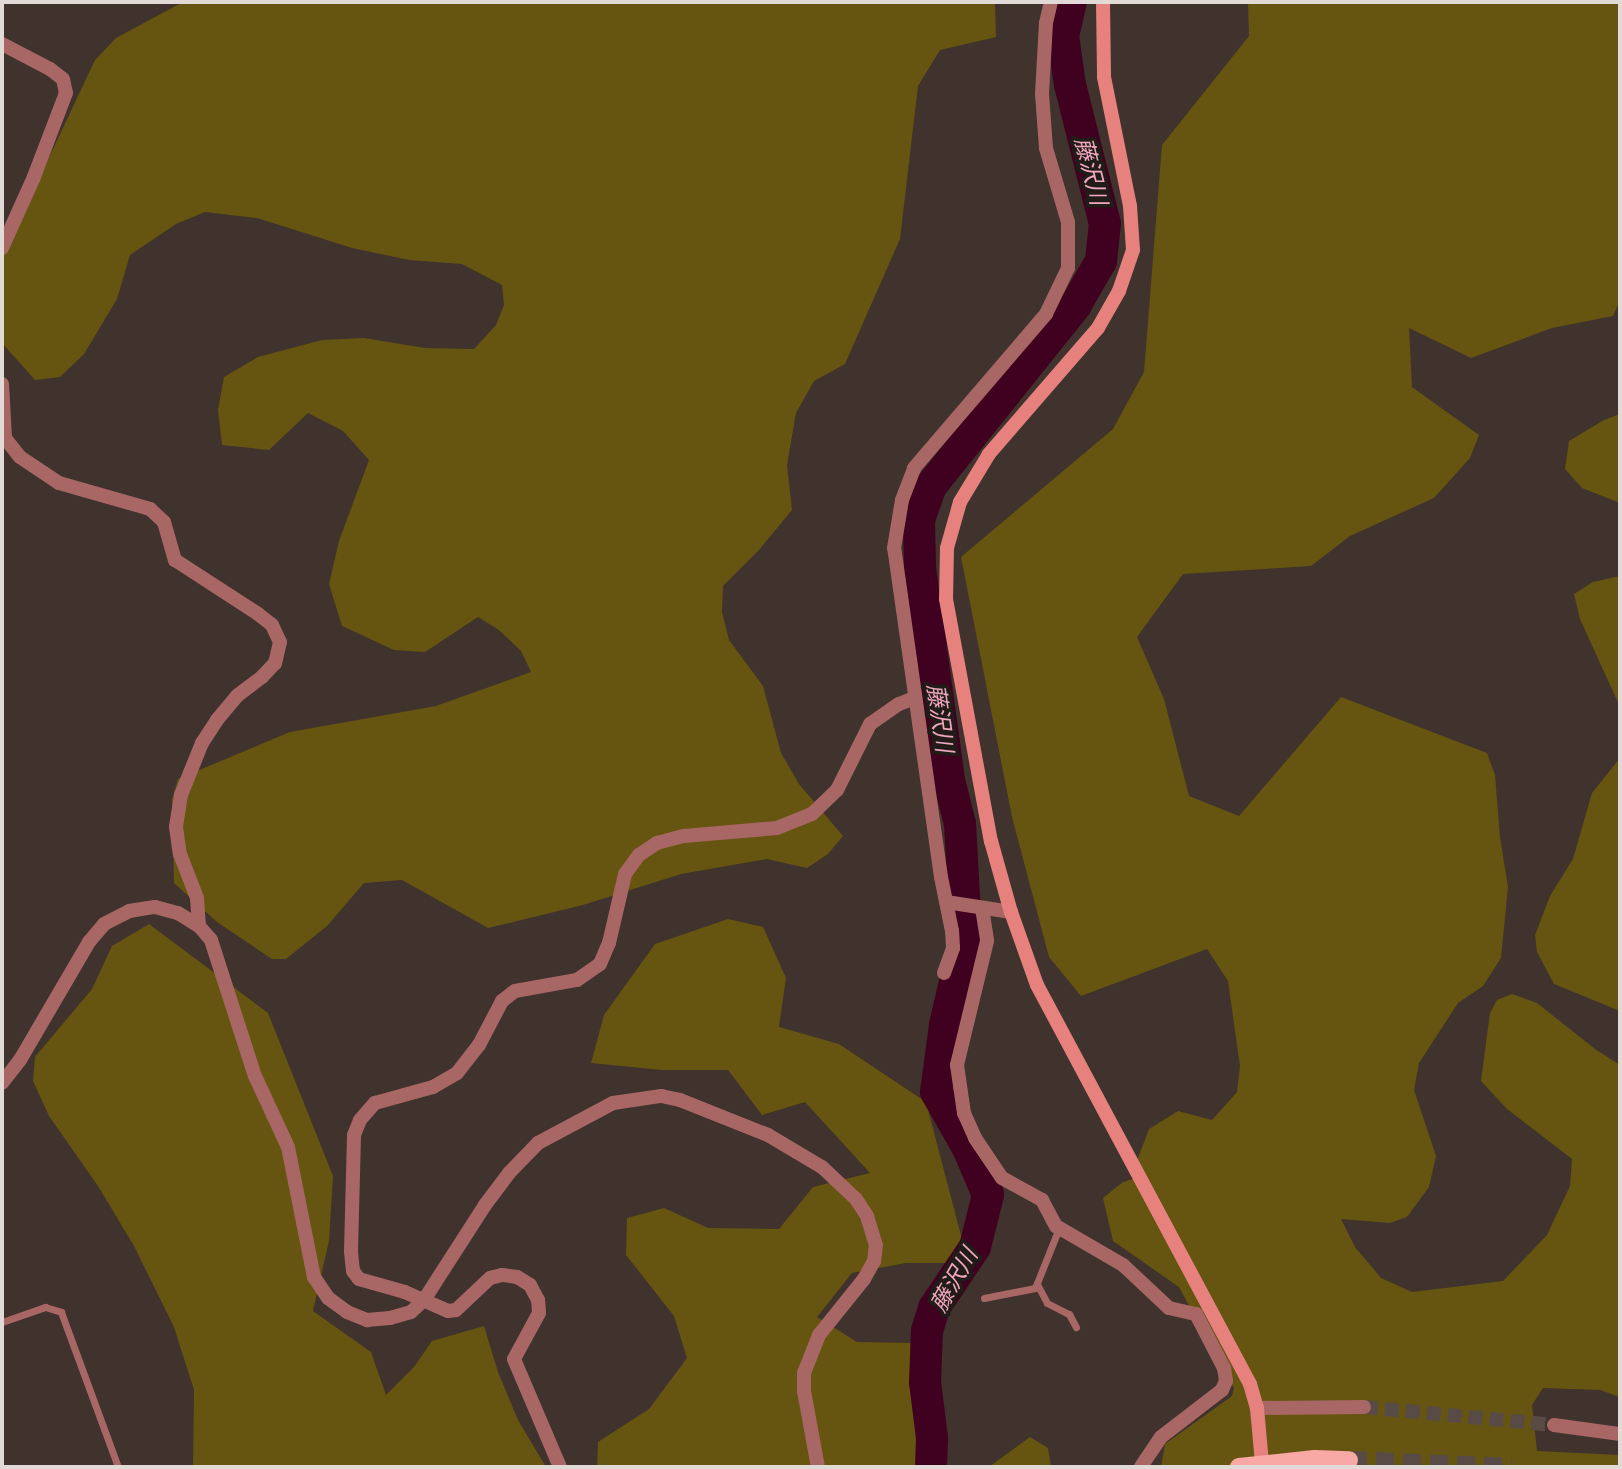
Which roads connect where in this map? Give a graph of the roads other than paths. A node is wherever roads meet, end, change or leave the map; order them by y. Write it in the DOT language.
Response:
graph roads {
  1 [pos="1051,2"];
  2 [pos="1103,2"];
  3 [pos="2,44"];
  4 [pos="2,248"];
  5 [pos="2,384"];
  6 [pos="915,698"];
  7 [pos="946,902"];
  8 [pos="982,908"];
  9 [pos="1011,912"];
  10 [pos="199,926"];
  11 [pos="944,973"];
  12 [pos="2,1083"];
  13 [pos="1059,1227"];
  14 [pos="1037,1284"];
  15 [pos="984,1298"];
  16 [pos="424,1300"];
  17 [pos="2,1322"];
  18 [pos="1076,1327"];
  19 [pos="1364,1407"];
  20 [pos="1256,1408"];
  21 [pos="1554,1425"];
  22 [pos="1620,1434"];
  23 [pos="1349,1460"];
  24 [pos="1262,1463"];
  25 [pos="118,1467"];
  26 [pos="560,1467"];
  27 [pos="818,1467"];
  28 [pos="1141,1467"];
  29 [pos="1240,1467"];
  1 -- 6 [label="street"];
  2 -- 9 [label="street"];
  3 -- 4 [label="street"];
  5 -- 10 [label="street"];
  6 -- 7 [label="street"];
  6 -- 16 [label="street"];
  7 -- 8 [label="street"];
  7 -- 11 [label="street"];
  8 -- 9 [label="street"];
  8 -- 13 [label="street"];
  9 -- 20 [label="street"];
  10 -- 12 [label="street"];
  10 -- 16 [label="street"];
  13 -- 14 [label="lane"];
  13 -- 28 [label="street"];
  14 -- 15 [label="lane"];
  14 -- 18 [label="lane"];
  16 -- 26 [label="street"];
  16 -- 27 [label="street"];
  17 -- 25 [label="lane"];
  19 -- 20 [label="street"];
  20 -- 24 [label="street"];
  21 -- 22 [label="street"];
  23 -- 24 [label="main road"];
  24 -- 29 [label="main road"];
}
